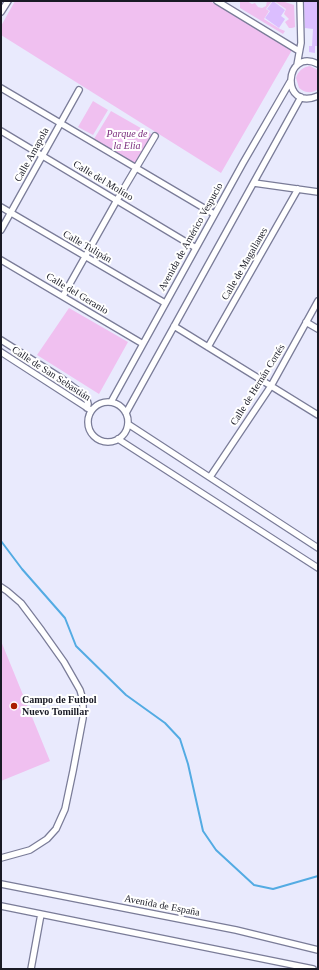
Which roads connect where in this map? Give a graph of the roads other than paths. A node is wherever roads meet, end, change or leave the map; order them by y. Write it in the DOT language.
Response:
graph roads {
  1 [pos="8,1"];
  2 [pos="217,1"];
  3 [pos="300,1"];
  4 [pos="1,12"];
  5 [pos="299,51"];
  6 [pos="318,64"];
  7 [pos="297,65"];
  8 [pos="290,82"];
  9 [pos="1,88"];
  10 [pos="79,90"];
  11 [pos="318,96"];
  12 [pos="301,97"];
  13 [pos="60,122"];
  14 [pos="1,131"];
  15 [pos="155,136"];
  16 [pos="42,155"];
  17 [pos="136,168"];
  18 [pos="254,183"];
  19 [pos="298,190"];
  20 [pos="318,192"];
  21 [pos="117,200"];
  22 [pos="1,206"];
  23 [pos="11,212"];
  24 [pos="214,214"];
  25 [pos="1,230"];
  26 [pos="196,248"];
  27 [pos="86,256"];
  28 [pos="1,260"];
  29 [pos="63,296"];
  30 [pos="318,301"];
  31 [pos="165,303"];
  32 [pos="306,322"];
  33 [pos="174,326"];
  34 [pos="318,329"];
  35 [pos="1,340"];
  36 [pos="143,344"];
  37 [pos="208,347"];
  38 [pos="1,352"];
  39 [pos="271,386"];
  40 [pos="111,402"];
  41 [pos="89,409"];
  42 [pos="126,413"];
  43 [pos="318,415"];
  44 [pos="128,424"];
  45 [pos="118,439"];
  46 [pos="210,477"];
  47 [pos="318,548"];
  48 [pos="318,568"];
  49 [pos="1,587"];
  50 [pos="1,858"];
  51 [pos="1,884"];
  52 [pos="1,906"];
  53 [pos="41,914"];
  54 [pos="318,950"];
  55 [pos="304,968"];
  56 [pos="31,969"];
  57 [pos="313,969"];
  1 -- 4 [label="street"];
  2 -- 5 [label="street"];
  3 -- 5 [label="street, Avenida de Américo Vespucio"];
  5 -- 7 [label="street, Avenida de Américo Vespucio"];
  6 -- 7 [label="street"];
  7 -- 8 [label="street, Avenida de Américo Vespucio"];
  8 -- 12 [label="street"];
  8 -- 24 [label="street, Avenida de Américo Vespucio"];
  9 -- 13 [label="street"];
  10 -- 13 [label="street, Calle Amapola"];
  11 -- 12 [label="street"];
  12 -- 18 [label="street"];
  13 -- 16 [label="street, Calle Amapola"];
  13 -- 17 [label="street"];
  14 -- 16 [label="street, Calle del Molino"];
  15 -- 17 [label="street"];
  16 -- 21 [label="street, Calle del Molino"];
  16 -- 23 [label="street, Calle Amapola"];
  17 -- 21 [label="street"];
  17 -- 24 [label="street"];
  18 -- 19 [label="street"];
  18 -- 33 [label="street"];
  19 -- 20 [label="street"];
  19 -- 37 [label="street, Calle de Magallanes"];
  21 -- 26 [label="street, Calle del Molino"];
  21 -- 27 [label="street"];
  22 -- 23 [label="street, Calle Tulipán"];
  23 -- 25 [label="street, Calle Amapola"];
  23 -- 27 [label="street, Calle Tulipán"];
  24 -- 26 [label="street, Avenida de Américo Vespucio"];
  26 -- 31 [label="street, Avenida de Américo Vespucio"];
  27 -- 29 [label="street"];
  27 -- 31 [label="street, Calle Tulipán"];
  28 -- 29 [label="street, Calle del Geranio"];
  29 -- 36 [label="street, Calle del Geranio"];
  30 -- 32 [label="street, Calle de Hernán Cortés"];
  31 -- 36 [label="street, Avenida de Américo Vespucio"];
  32 -- 34 [label="street"];
  32 -- 39 [label="street, Calle de Hernán Cortés"];
  33 -- 37 [label="street"];
  33 -- 42 [label="street"];
  35 -- 41 [label="street"];
  36 -- 40 [label="street, Avenida de Américo Vespucio"];
  37 -- 39 [label="street"];
  38 -- 41 [label="street, Calle de San Sebastián"];
  39 -- 43 [label="street"];
  39 -- 46 [label="street, Calle de Hernán Cortés"];
  40 -- 41 [label="street"];
  40 -- 42 [label="street"];
  41 -- 45 [label="street"];
  42 -- 44 [label="street"];
  44 -- 45 [label="street"];
  44 -- 46 [label="street"];
  45 -- 48 [label="street"];
  46 -- 47 [label="street"];
  49 -- 50 [label="street"];
  51 -- 54 [label="street, Avenida de España"];
  52 -- 53 [label="street"];
  53 -- 55 [label="street"];
  53 -- 56 [label="street"];
  55 -- 57 [label="street"];
}
